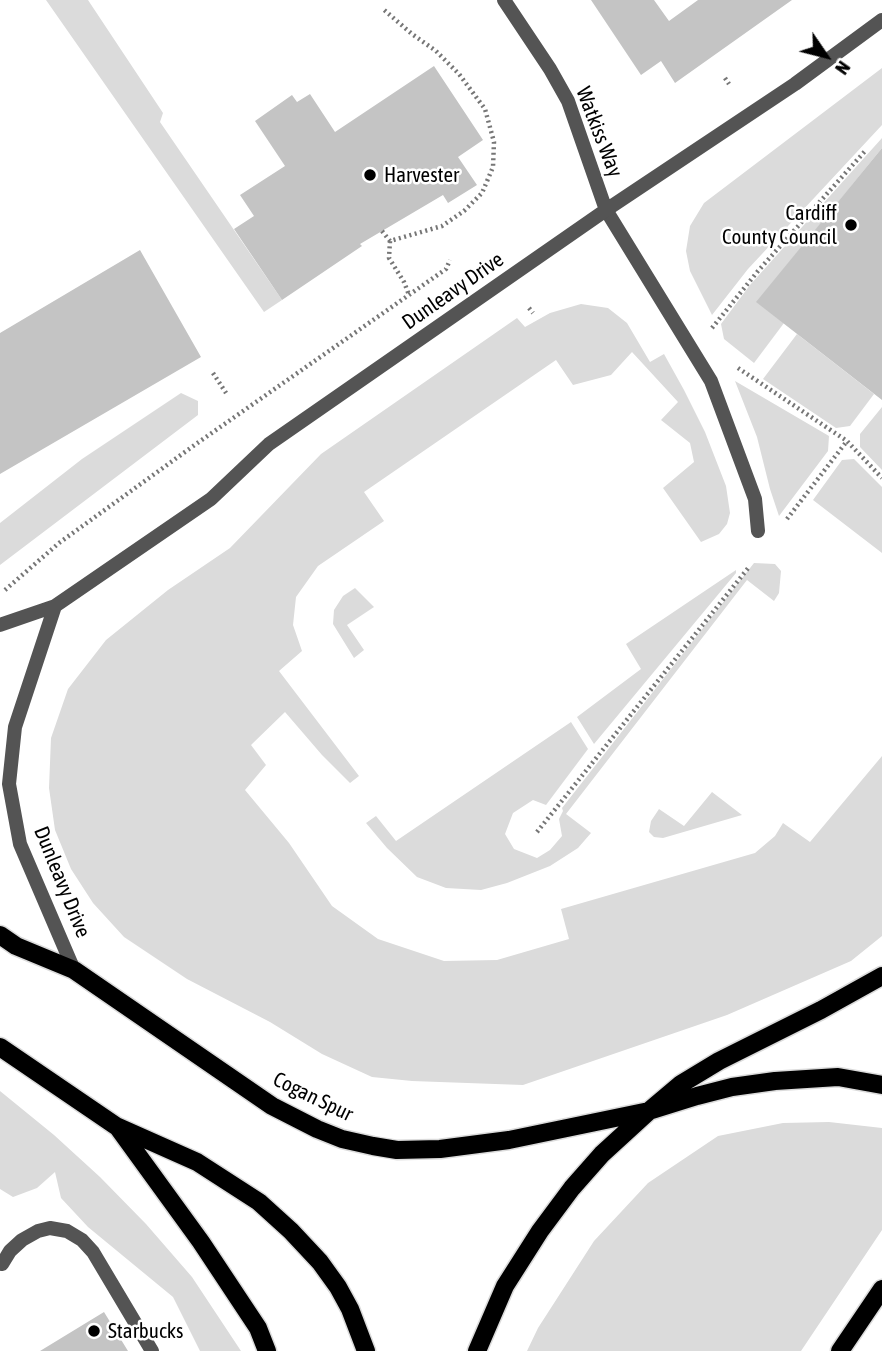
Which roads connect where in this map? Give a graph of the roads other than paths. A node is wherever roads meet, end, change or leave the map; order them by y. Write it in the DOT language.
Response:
graph roads {
  1 [pos="504,0"];
  2 [pos="882,20"];
  3 [pos="606,210"];
  4 [pos="758,531"];
  5 [pos="55,606"];
  6 [pos="0,625"];
  7 [pos="0,935"];
  8 [pos="74,970"];
  9 [pos="882,976"];
  10 [pos="0,1048"];
  11 [pos="882,1086"];
  12 [pos="649,1111"];
  13 [pos="116,1126"];
  14 [pos="2,1264"];
  15 [pos="882,1289"];
  16 [pos="152,1351"];
  17 [pos="267,1351"];
  18 [pos="366,1351"];
  19 [pos="477,1351"];
  20 [pos="841,1351"];
  1 -- 3 [label="street, Watkiss Way"];
  2 -- 3 [label="street, Dunleavy Drive"];
  3 -- 4 [label="street, Watkiss Way"];
  3 -- 5 [label="street, Dunleavy Drive"];
  5 -- 6 [label="street, Dunleavy Drive"];
  5 -- 8 [label="street, Dunleavy Drive"];
  7 -- 8 [label="main road, Cogan Spur"];
  8 -- 12 [label="main road, Cogan Spur"];
  9 -- 12 [label="main road"];
  10 -- 13 [label="main road"];
  11 -- 12 [label="main road, Cogan Spur"];
  12 -- 19 [label="main road"];
  13 -- 17 [label="main road"];
  13 -- 18 [label="main road"];
  14 -- 16 [label="street"];
  15 -- 20 [label="main road"];
}
